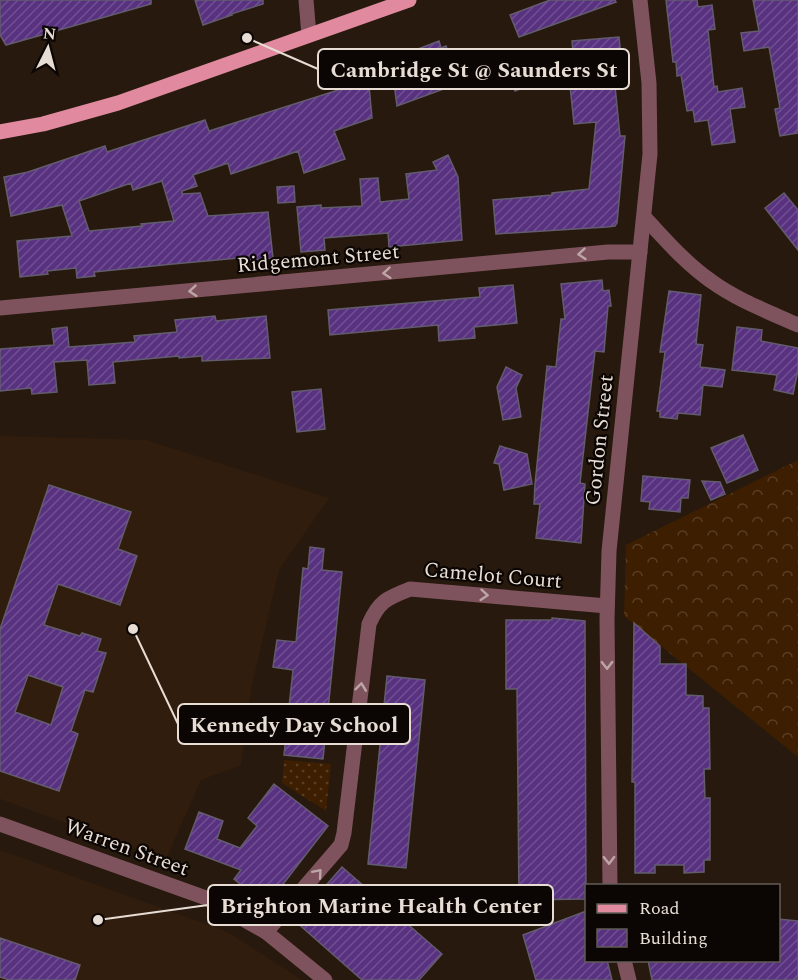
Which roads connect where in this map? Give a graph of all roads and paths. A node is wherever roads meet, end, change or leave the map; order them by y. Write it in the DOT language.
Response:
graph roads {
  1 [pos="306,0"];
  2 [pos="409,0"];
  3 [pos="640,0"];
  4 [pos="309,35"];
  5 [pos="0,132"];
  6 [pos="644,217"];
  7 [pos="640,252"];
  8 [pos="0,308"];
  9 [pos="798,325"];
  10 [pos="607,606"];
  11 [pos="0,824"];
  12 [pos="610,884"];
  13 [pos="266,932"];
  14 [pos="624,962"];
  15 [pos="325,980"];
  16 [pos="629,980"];
  1 -- 4 [label="street"];
  2 -- 4 [label="main road"];
  3 -- 6 [label="street, Gordon Street"];
  4 -- 5 [label="main road"];
  6 -- 7 [label="street, Gordon Street"];
  6 -- 9 [label="street"];
  7 -- 8 [label="street, Ridgemont Street, one-way"];
  7 -- 10 [label="street, Gordon Street"];
  10 -- 12 [label="street, Gordon Street, one-way"];
  13 -- 10 [label="street, Camelot Court, one-way"];
  11 -- 13 [label="street, Warren Street"];
  13 -- 15 [label="street, Warren Street"];
  14 -- 16 [label="street"];
}
